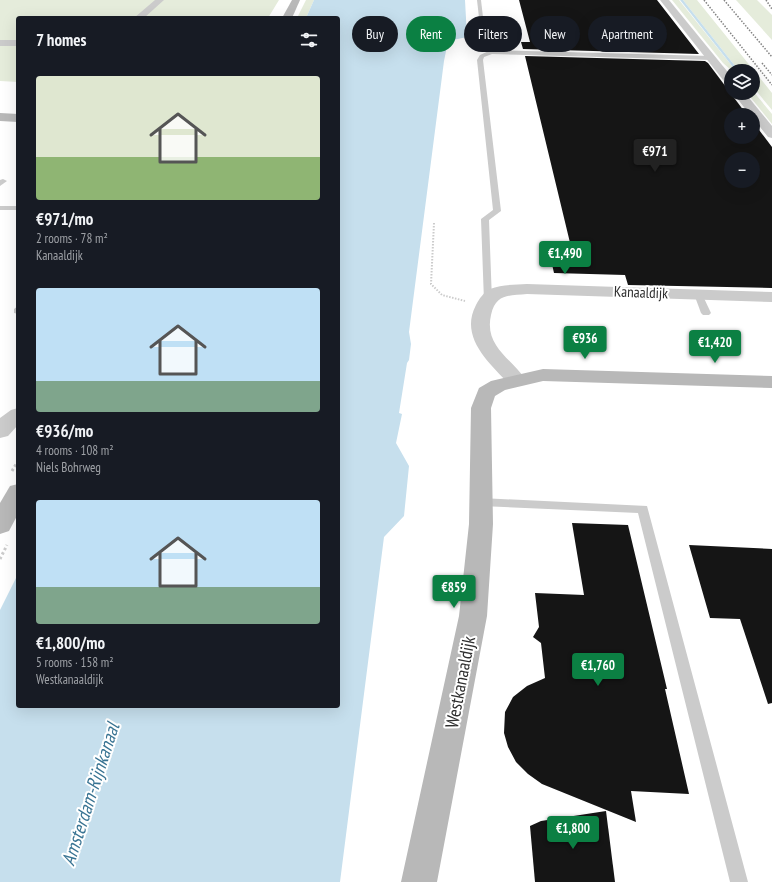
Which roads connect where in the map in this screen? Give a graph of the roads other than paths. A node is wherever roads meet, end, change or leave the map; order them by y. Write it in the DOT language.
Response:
graph roads {
  1 [pos="160,0"];
  2 [pos="296,0"];
  3 [pos="479,0"];
  4 [pos="664,0"];
  5 [pos="141,16"];
  6 [pos="288,16"];
  7 [pos="0,43"];
  8 [pos="16,43"];
  9 [pos="708,55"];
  10 [pos="724,74"];
  11 [pos="745,100"];
  12 [pos="0,117"];
  13 [pos="16,118"];
  14 [pos="772,134"];
  15 [pos="0,208"];
  16 [pos="16,208"];
  17 [pos="698,294"];
  18 [pos="772,297"];
  19 [pos="487,303"];
  20 [pos="706,313"];
  21 [pos="516,380"];
  22 [pos="772,382"];
  23 [pos="16,416"];
  24 [pos="0,431"];
  25 [pos="16,496"];
  26 [pos="481,502"];
  27 [pos="0,524"];
  28 [pos="419,882"];
  29 [pos="739,882"];
  1 -- 5 [label="street"];
  2 -- 6 [label="street"];
  3 -- 9 [label="lane"];
  4 -- 9 [label="street"];
  7 -- 8 [label="street"];
  9 -- 10 [label="street"];
  9 -- 19 [label="lane"];
  11 -- 14 [label="street"];
  12 -- 13 [label="street"];
  15 -- 16 [label="lane"];
  17 -- 18 [label="street, Kanaaldijk"];
  17 -- 19 [label="street, Kanaaldijk"];
  17 -- 20 [label="lane"];
  19 -- 21 [label="street"];
  21 -- 22 [label="street, Westkanaaldijk"];
  21 -- 26 [label="street, Westkanaaldijk"];
  23 -- 24 [label="street"];
  25 -- 27 [label="street"];
  26 -- 28 [label="street, Westkanaaldijk"];
  26 -- 29 [label="lane"];
}
